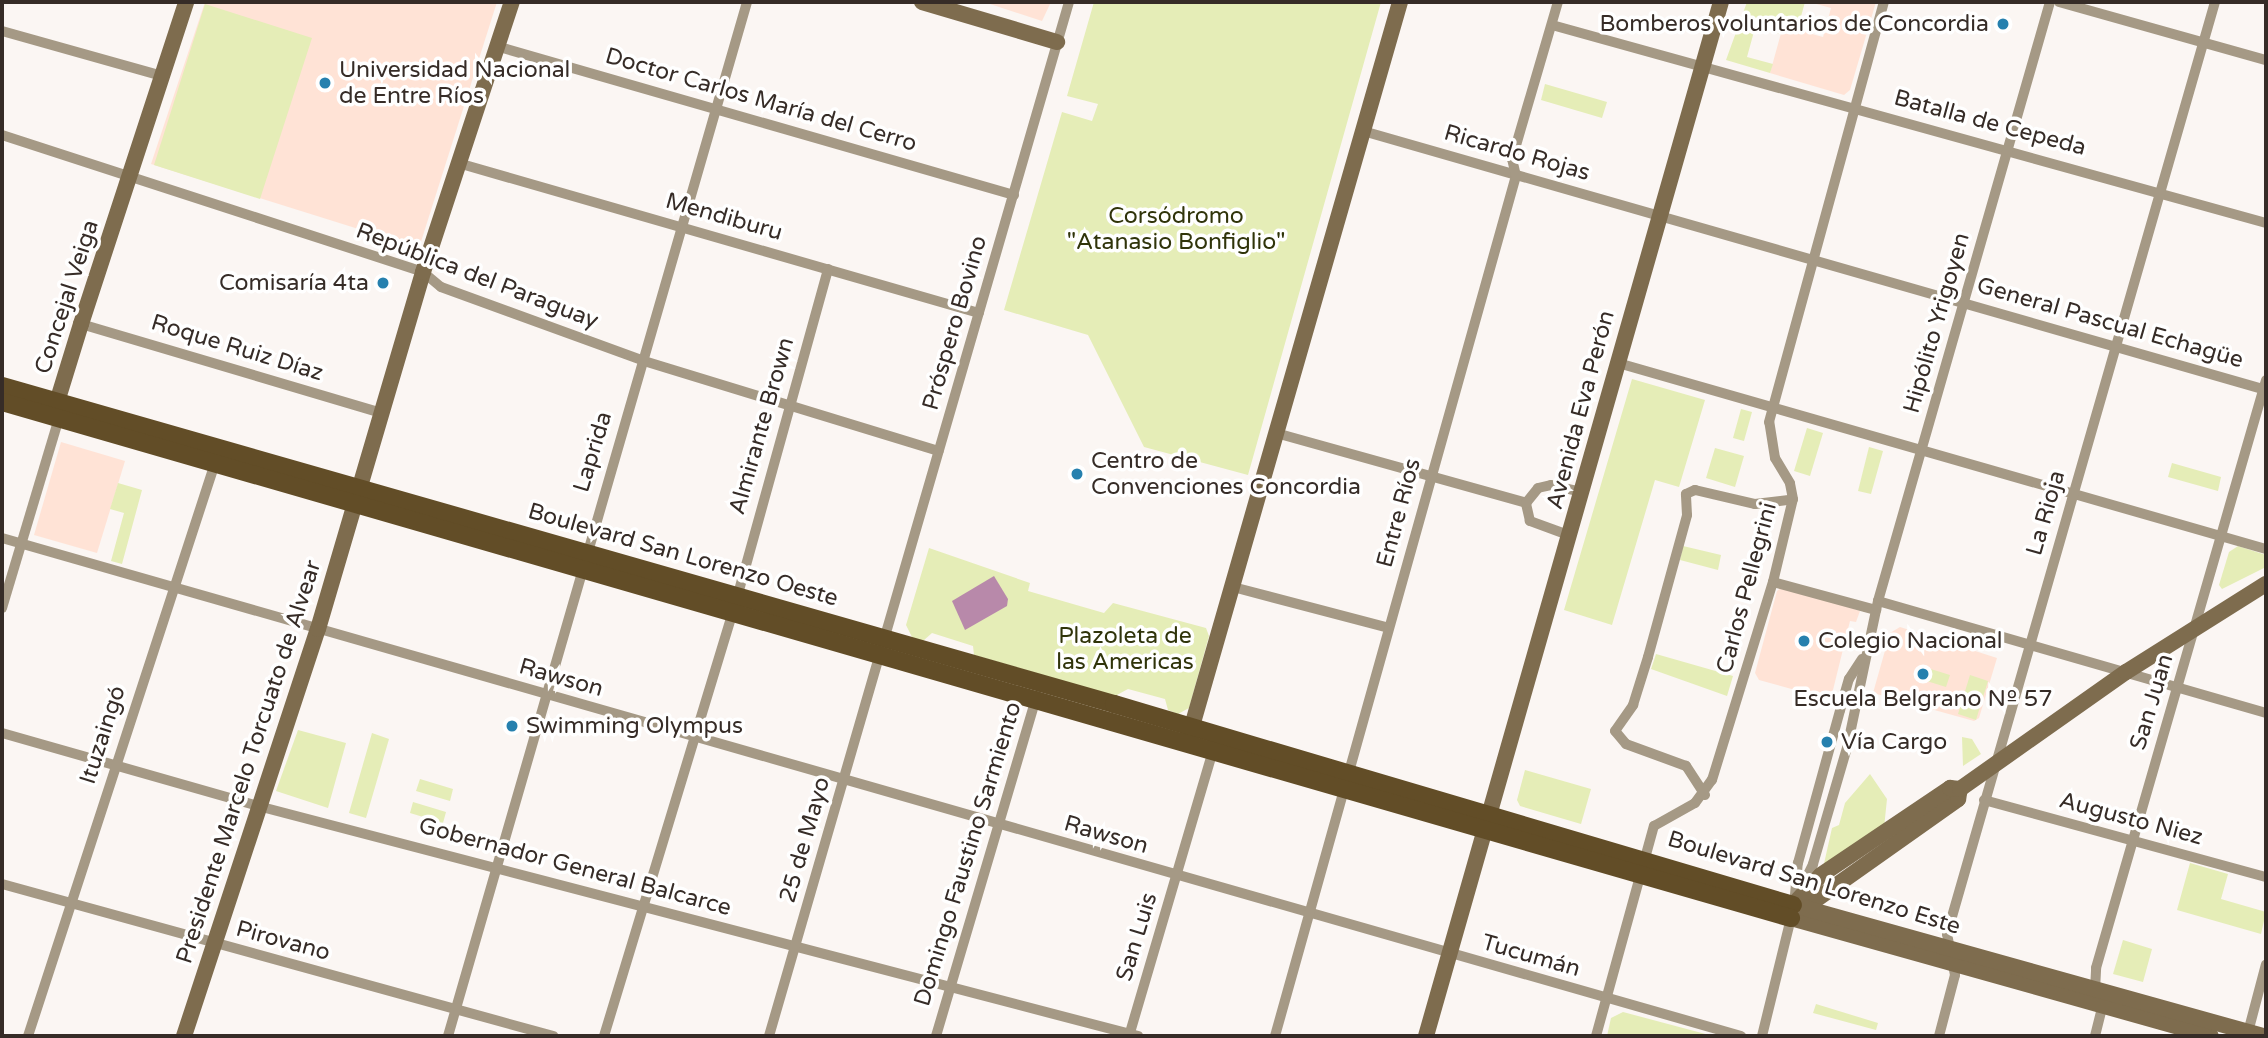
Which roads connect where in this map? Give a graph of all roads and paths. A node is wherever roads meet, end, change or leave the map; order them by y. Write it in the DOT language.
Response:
graph roads {
  1 [pos="186,2"];
  2 [pos="512,2"];
  3 [pos="747,2"];
  4 [pos="922,2"];
  5 [pos="1069,2"];
  6 [pos="1400,2"];
  7 [pos="1558,2"];
  8 [pos="1721,2"];
  9 [pos="1884,2"];
  10 [pos="2050,2"];
  11 [pos="2059,2"];
  12 [pos="2215,2"];
  13 [pos="1552,25"];
  14 [pos="2,31"];
  15 [pos="2204,41"];
  16 [pos="1058,42"];
  17 [pos="496,46"];
  18 [pos="2266,60"];
  19 [pos="1701,68"];
  20 [pos="162,76"];
  21 [pos="1854,108"];
  22 [pos="717,110"];
  23 [pos="1363,131"];
  24 [pos="2,135"];
  25 [pos="2009,148"];
  26 [pos="458,163"];
  27 [pos="1516,176"];
  28 [pos="130,178"];
  29 [pos="2160,192"];
  30 [pos="1014,195"];
  31 [pos="1659,218"];
  32 [pos="2266,223"];
  33 [pos="684,228"];
  34 [pos="1811,262"];
  35 [pos="828,269"];
  36 [pos="423,272"];
  37 [pos="1965,303"];
  38 [pos="979,313"];
  39 [pos="81,324"];
  40 [pos="2114,346"];
  41 [pos="644,361"];
  42 [pos="1618,363"];
  43 [pos="2,386"];
  44 [pos="2265,387"];
  45 [pos="2,402"];
  46 [pos="789,405"];
  47 [pos="1773,407"];
  48 [pos="58,410"];
  49 [pos="381,413"];
  50 [pos="1276,433"];
  51 [pos="1922,450"];
  52 [pos="939,451"];
  53 [pos="217,455"];
  54 [pos="1431,477"];
  55 [pos="1581,492"];
  56 [pos="2074,494"];
  57 [pos="358,495"];
  58 [pos="1793,499"];
  59 [pos="1525,503"];
  60 [pos="1571,536"];
  61 [pos="2222,536"];
  62 [pos="2,538"];
  63 [pos="21,544"];
  64 [pos="2266,549"];
  65 [pos="583,560"];
  66 [pos="1773,582"];
  67 [pos="2266,584"];
  68 [pos="1233,587"];
  69 [pos="174,589"];
  70 [pos="734,603"];
  71 [pos="1877,606"];
  72 [pos="2,608"];
  73 [pos="1390,628"];
  74 [pos="318,629"];
  75 [pos="2194,632"];
  76 [pos="2031,645"];
  77 [pos="883,647"];
  78 [pos="1863,656"];
  79 [pos="2126,673"];
  80 [pos="2179,687"];
  81 [pos="1039,691"];
  82 [pos="545,694"];
  83 [pos="2266,713"];
  84 [pos="2,733"];
  85 [pos="1195,733"];
  86 [pos="693,738"];
  87 [pos="1215,750"];
  88 [pos="115,765"];
  89 [pos="1994,766"];
  90 [pos="844,781"];
  91 [pos="1349,783"];
  92 [pos="1704,795"];
  93 [pos="1984,800"];
  94 [pos="258,806"];
  95 [pos="1488,823"];
  96 [pos="998,826"];
  97 [pos="2132,842"];
  98 [pos="1643,865"];
  99 [pos="495,868"];
  100 [pos="1178,877"];
  101 [pos="2266,877"];
  102 [pos="2,884"];
  103 [pos="71,903"];
  104 [pos="642,906"];
  105 [pos="1796,910"];
  106 [pos="1310,915"];
  107 [pos="214,943"];
  108 [pos="796,946"];
  109 [pos="1450,955"];
  110 [pos="1951,955"];
  111 [pos="2266,964"];
  112 [pos="950,987"];
  113 [pos="2095,990"];
  114 [pos="1607,999"];
  115 [pos="2102,1007"];
  116 [pos="455,1010"];
  117 [pos="1132,1035"];
  118 [pos="2253,1035"];
  119 [pos="28,1036"];
  120 [pos="184,1036"];
  121 [pos="448,1036"];
  122 [pos="553,1036"];
  123 [pos="604,1036"];
  124 [pos="769,1036"];
  125 [pos="936,1036"];
  126 [pos="1275,1036"];
  127 [pos="1426,1036"];
  128 [pos="1596,1036"];
  129 [pos="1741,1036"];
  130 [pos="1762,1036"];
  131 [pos="1939,1036"];
  132 [pos="2095,1036"];
  133 [pos="2211,1036"];
  1 -- 20 [label="main road, Concejal Veiga"];
  2 -- 17 [label="main road, Presidente Marcelo Torcuato de Alvear"];
  3 -- 22 [label="street, Laprida"];
  4 -- 16 [label="main road"];
  5 -- 16 [label="street, Próspero Bovino"];
  6 -- 23 [label="main road"];
  7 -- 13 [label="street, Entre Ríos"];
  8 -- 19 [label="main road, Avenida Eva Perón"];
  9 -- 21 [label="street, Carlos Pellegrini"];
  10 -- 25 [label="street, Hipólito Yrigoyen"];
  11 -- 15 [label="street"];
  12 -- 15 [label="street, La Rioja"];
  13 -- 19 [label="street, Batalla de Cepeda"];
  13 -- 27 [label="street, Entre Ríos"];
  14 -- 20 [label="street"];
  15 -- 18 [label="street"];
  15 -- 29 [label="street, La Rioja"];
  16 -- 30 [label="street, Próspero Bovino"];
  17 -- 22 [label="street, Doctor Carlos María del Cerro"];
  17 -- 26 [label="main road, Presidente Marcelo Torcuato de Alvear"];
  19 -- 21 [label="street, Batalla de Cepeda"];
  19 -- 31 [label="main road, Avenida Eva Perón"];
  20 -- 28 [label="main road, Concejal Veiga"];
  21 -- 25 [label="street, Batalla de Cepeda"];
  21 -- 34 [label="street, Carlos Pellegrini"];
  22 -- 30 [label="street, Doctor Carlos María del Cerro"];
  22 -- 33 [label="street, Laprida"];
  23 -- 27 [label="street, Ricardo Rojas"];
  23 -- 50 [label="main road"];
  24 -- 28 [label="street, República del Paraguay"];
  25 -- 29 [label="street, Batalla de Cepeda"];
  25 -- 37 [label="street, Hipólito Yrigoyen"];
  26 -- 33 [label="street, Mendiburu"];
  26 -- 36 [label="main road, Presidente Marcelo Torcuato de Alvear"];
  27 -- 31 [label="street, Ricardo Rojas"];
  27 -- 54 [label="street, Entre Ríos"];
  28 -- 36 [label="street, República del Paraguay"];
  28 -- 39 [label="main road, Concejal Veiga"];
  29 -- 32 [label="street, Batalla de Cepeda"];
  29 -- 40 [label="street, La Rioja"];
  30 -- 38 [label="street, Próspero Bovino"];
  31 -- 34 [label="street, General Pascual Echagüe"];
  31 -- 42 [label="main road, Avenida Eva Perón"];
  33 -- 35 [label="street, Mendiburu"];
  33 -- 41 [label="street, Laprida"];
  34 -- 37 [label="street, General Pascual Echagüe"];
  34 -- 47 [label="street, Carlos Pellegrini"];
  35 -- 38 [label="street, Mendiburu"];
  35 -- 46 [label="street, Almirante Brown"];
  36 -- 41 [label="street, República del Paraguay"];
  36 -- 49 [label="main road, Presidente Marcelo Torcuato de Alvear"];
  37 -- 40 [label="street, General Pascual Echagüe"];
  37 -- 51 [label="street, Hipólito Yrigoyen"];
  38 -- 52 [label="street, Próspero Bovino"];
  39 -- 48 [label="main road, Concejal Veiga"];
  39 -- 49 [label="street, Roque Ruiz Díaz"];
  40 -- 44 [label="street, General Pascual Echagüe"];
  40 -- 56 [label="street, La Rioja"];
  41 -- 46 [label="street, República del Paraguay"];
  41 -- 65 [label="street, Laprida"];
  42 -- 47 [label="street"];
  42 -- 55 [label="main road, Avenida Eva Perón"];
  43 -- 48 [label="main road, Boulevard San Lorenzo Oeste"];
  44 -- 61 [label="street, San Juan"];
  45 -- 48 [label="main road, Boulevard San Lorenzo Oeste"];
  46 -- 52 [label="street, República del Paraguay"];
  46 -- 70 [label="street, Almirante Brown"];
  47 -- 51 [label="street"];
  47 -- 58 [label="street, Carlos Pellegrini"];
  48 -- 53 [label="main road, Boulevard San Lorenzo Oeste"];
  48 -- 63 [label="street, Concejal Veiga"];
  49 -- 57 [label="main road, Presidente Marcelo Torcuato de Alvear"];
  50 -- 54 [label="street"];
  50 -- 68 [label="main road"];
  51 -- 56 [label="street"];
  51 -- 71 [label="street, Hipólito Yrigoyen"];
  52 -- 77 [label="street, Próspero Bovino"];
  53 -- 57 [label="main road, Boulevard San Lorenzo Oeste"];
  53 -- 69 [label="street, Ituzaingó"];
  54 -- 59 [label="street"];
  54 -- 73 [label="street, Entre Ríos"];
  55 -- 59 [label="street"];
  55 -- 60 [label="main road, Avenida Eva Perón"];
  56 -- 61 [label="street"];
  56 -- 76 [label="street, La Rioja"];
  57 -- 65 [label="main road, Boulevard San Lorenzo Oeste"];
  57 -- 74 [label="main road, Presidente Marcelo Torcuato de Alvear"];
  58 -- 66 [label="street, Carlos Pellegrini"];
  58 -- 92 [label="street"];
  59 -- 60 [label="street"];
  60 -- 95 [label="main road, Avenida Eva Perón"];
  61 -- 64 [label="street"];
  61 -- 75 [label="street, San Juan"];
  62 -- 63 [label="street, Rawson"];
  63 -- 69 [label="street, Rawson"];
  63 -- 72 [label="street, Concejal Veiga"];
  65 -- 70 [label="main road, Boulevard San Lorenzo Oeste"];
  65 -- 82 [label="street, Laprida"];
  66 -- 71 [label="street"];
  66 -- 92 [label="street, Carlos Pellegrini"];
  67 -- 75 [label="main road"];
  68 -- 73 [label="street"];
  68 -- 85 [label="main road"];
  69 -- 74 [label="street, Rawson"];
  69 -- 88 [label="street, Ituzaingó"];
  70 -- 77 [label="main road, Boulevard San Lorenzo Oeste"];
  70 -- 86 [label="street, Almirante Brown"];
  71 -- 76 [label="street"];
  71 -- 78 [label="street, Hipólito Yrigoyen"];
  73 -- 91 [label="street, Entre Ríos"];
  74 -- 82 [label="street, Rawson"];
  74 -- 94 [label="main road, Presidente Marcelo Torcuato de Alvear"];
  75 -- 79 [label="main road"];
  75 -- 80 [label="street, San Juan"];
  76 -- 79 [label="street"];
  76 -- 89 [label="street, La Rioja"];
  77 -- 81 [label="main road, Boulevard San Lorenzo Oeste"];
  77 -- 90 [label="street, 25 de Mayo"];
  78 -- 105 [label="street, Hipólito Yrigoyen"];
  78 -- 105 [label="street, Hipólito Yrigoyen"];
  79 -- 80 [label="street"];
  79 -- 89 [label="main road"];
  80 -- 83 [label="street"];
  80 -- 97 [label="street, San Juan"];
  81 -- 85 [label="main road, Boulevard San Lorenzo Oeste"];
  81 -- 96 [label="street, Domingo Faustino Sarmiento"];
  82 -- 86 [label="street, Rawson"];
  82 -- 99 [label="street, Laprida"];
  84 -- 88 [label="street, Gobernador General Balcarce"];
  85 -- 87 [label="main road, Boulevard San Lorenzo Oeste"];
  85 -- 91 [label="main road, Boulevard San Lorenzo Oeste"];
  86 -- 90 [label="street, Rawson"];
  86 -- 104 [label="street, Almirante Brown"];
  87 -- 91 [label="main road, Boulevard San Lorenzo Oeste"];
  87 -- 100 [label="street, San Luis"];
  88 -- 94 [label="street, Gobernador General Balcarce"];
  88 -- 103 [label="street, Ituzaingó"];
  89 -- 93 [label="street, La Rioja"];
  89 -- 105 [label="main road"];
  90 -- 96 [label="street, Rawson"];
  90 -- 108 [label="street, 25 de Mayo"];
  91 -- 95 [label="main road, Boulevard San Lorenzo Este"];
  91 -- 106 [label="street, Entre Ríos"];
  92 -- 98 [label="street"];
  93 -- 97 [label="street, Augusto Niez"];
  93 -- 110 [label="street, La Rioja"];
  94 -- 99 [label="street, Gobernador General Balcarce"];
  94 -- 107 [label="main road, Presidente Marcelo Torcuato de Alvear"];
  95 -- 98 [label="main road, Boulevard San Lorenzo Este"];
  95 -- 109 [label="main road, Avenida Eva Perón"];
  96 -- 100 [label="street, Rawson"];
  96 -- 112 [label="street, Domingo Faustino Sarmiento"];
  97 -- 101 [label="street, Augusto Niez"];
  97 -- 113 [label="street, San Juan"];
  98 -- 105 [label="main road, Boulevard San Lorenzo Este"];
  98 -- 114 [label="street"];
  99 -- 104 [label="street, Gobernador General Balcarce"];
  99 -- 116 [label="street, Laprida"];
  100 -- 106 [label="street, Rawson"];
  100 -- 117 [label="street, San Luis"];
  102 -- 103 [label="street, Pirovano"];
  103 -- 107 [label="street, Pirovano"];
  103 -- 119 [label="street, Ituzaingó"];
  104 -- 108 [label="street, Gobernador General Balcarce"];
  104 -- 123 [label="street, Almirante Brown"];
  105 -- 110 [label="main road, Boulevard San Lorenzo Este"];
  105 -- 130 [label="street, Hipólito Yrigoyen"];
  106 -- 109 [label="street, Tucumán"];
  106 -- 126 [label="street, Entre Ríos"];
  107 -- 116 [label="street, Pirovano"];
  107 -- 120 [label="main road, Presidente Marcelo Torcuato de Alvear"];
  108 -- 112 [label="street, Gobernador General Balcarce"];
  108 -- 124 [label="street, 25 de Mayo"];
  109 -- 114 [label="street, Tucumán"];
  109 -- 127 [label="main road, Avenida Eva Perón"];
  110 -- 113 [label="main road, Boulevard San Lorenzo Este"];
  110 -- 115 [label="main road, Boulevard San Lorenzo Este"];
  110 -- 131 [label="street, La Rioja"];
  111 -- 118 [label="street"];
  112 -- 117 [label="street, Gobernador General Balcarce"];
  112 -- 125 [label="street, Domingo Faustino Sarmiento"];
  113 -- 115 [label="street, San Juan"];
  113 -- 118 [label="main road, Boulevard San Lorenzo Este"];
  114 -- 128 [label="street"];
  114 -- 129 [label="street, Tucumán"];
  115 -- 132 [label="street"];
  115 -- 133 [label="main road, Boulevard San Lorenzo Este"];
  116 -- 121 [label="street, Laprida"];
  116 -- 122 [label="street, Pirovano"];
}
